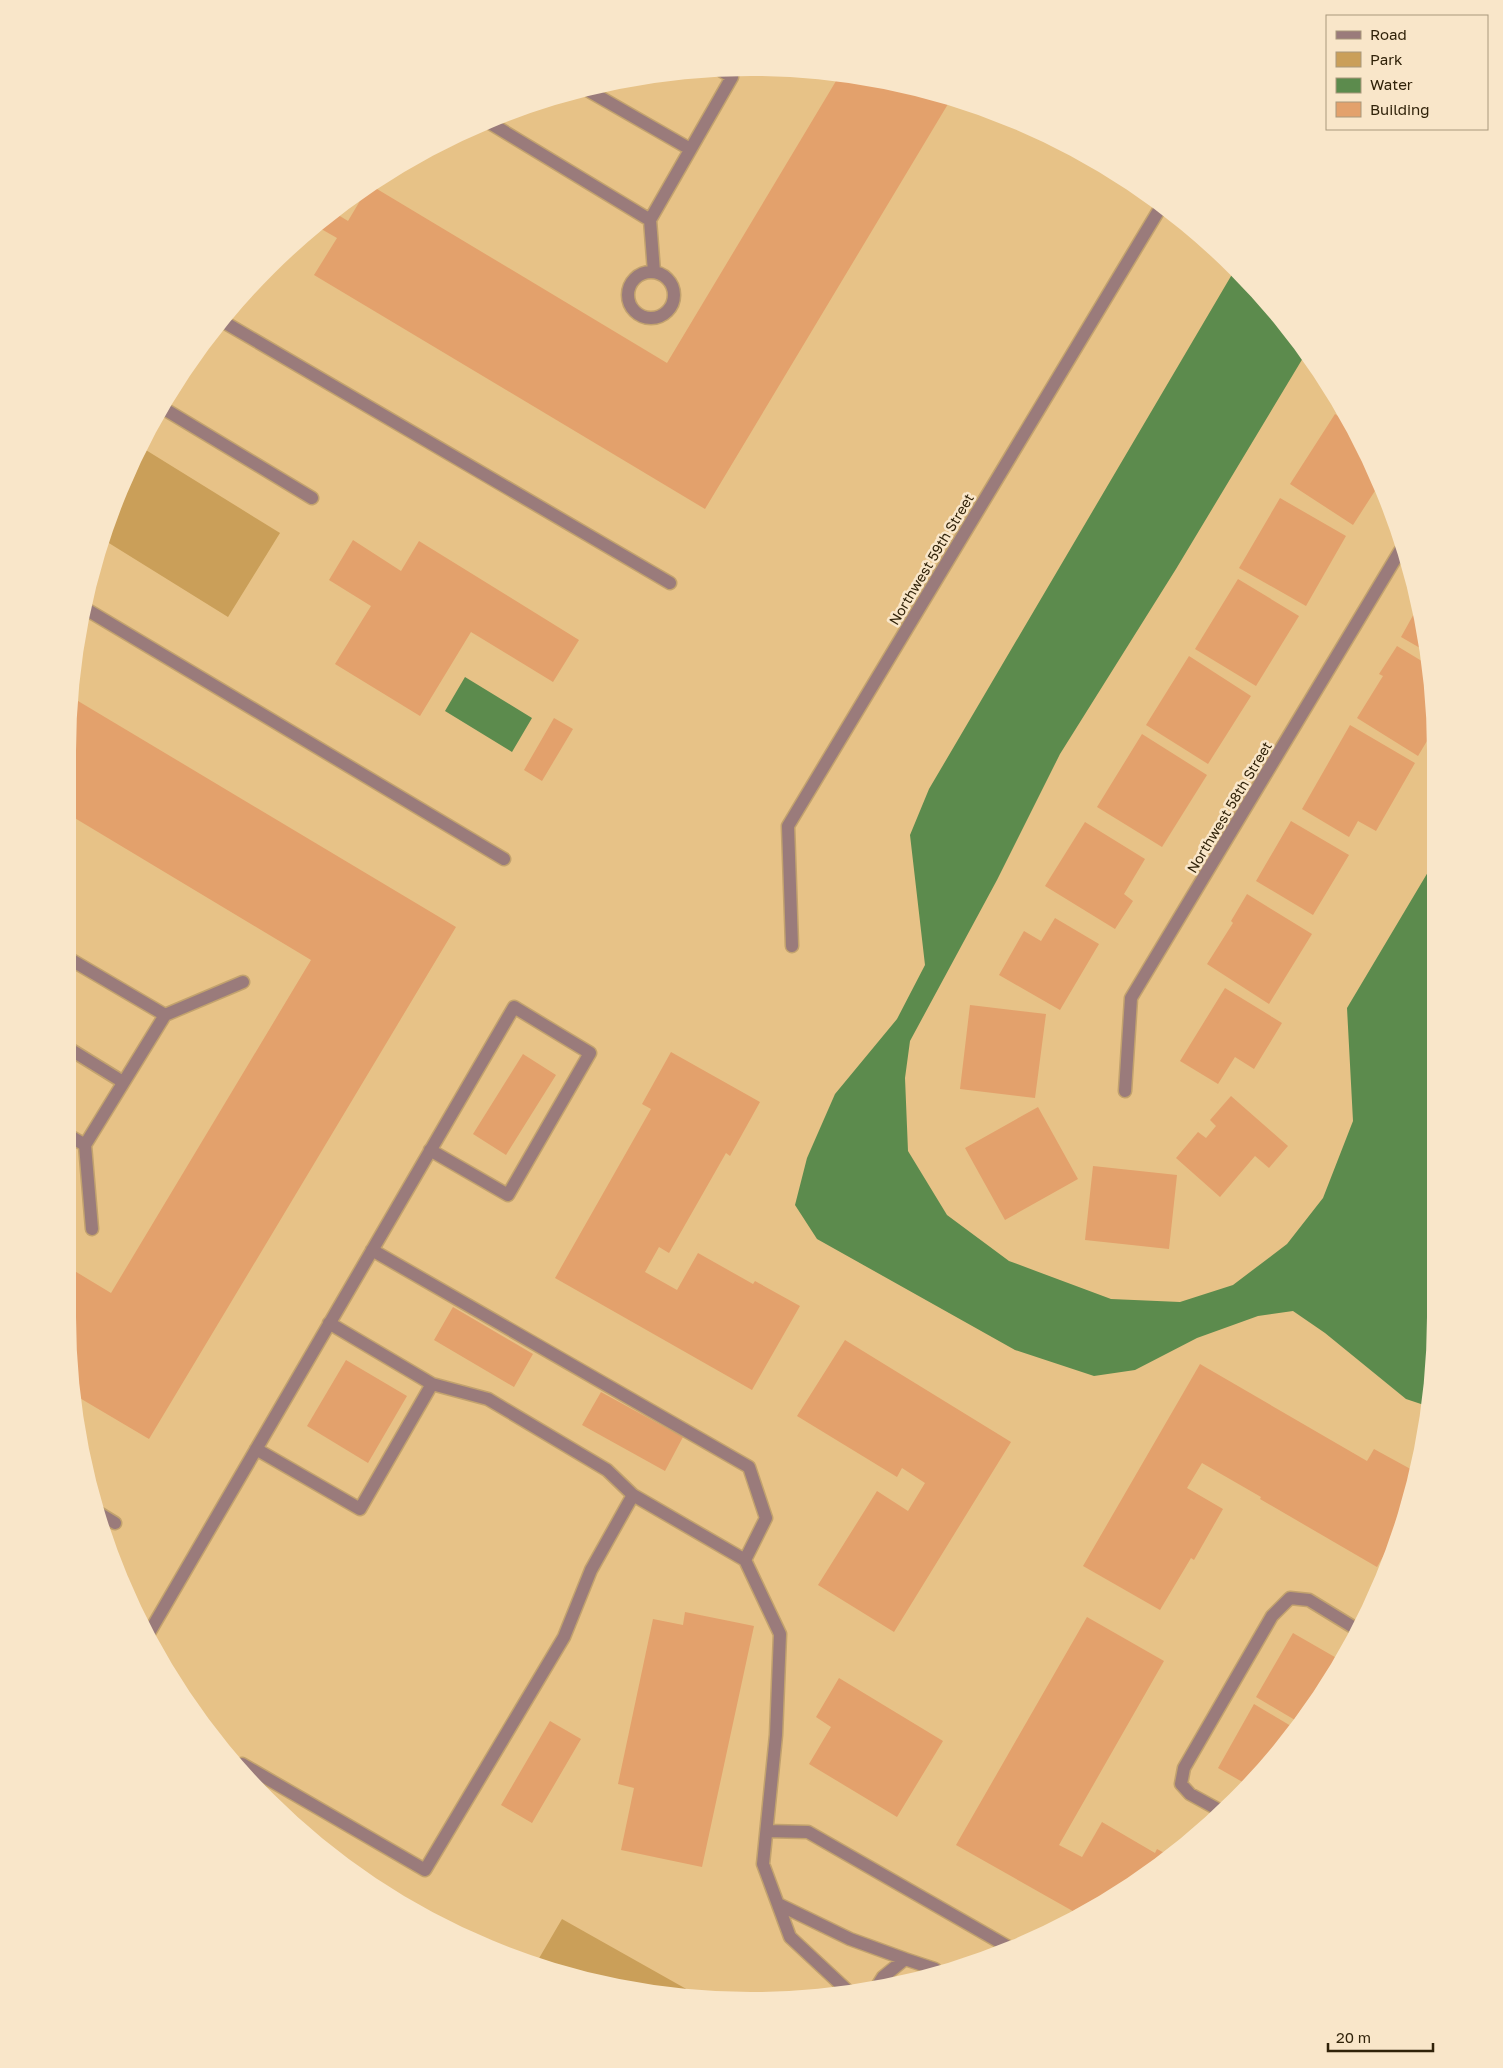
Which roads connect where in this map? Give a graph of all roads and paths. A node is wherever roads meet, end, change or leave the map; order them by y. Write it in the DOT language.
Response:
graph roads {
  1 [pos="732,77"];
  2 [pos="597,94"];
  3 [pos="496,127"];
  4 [pos="690,149"];
  5 [pos="1158,212"];
  6 [pos="650,220"];
  7 [pos="654,272"];
  8 [pos="229,325"];
  9 [pos="169,412"];
  10 [pos="312,498"];
  11 [pos="1397,555"];
  12 [pos="670,583"];
  13 [pos="91,612"];
  14 [pos="504,859"];
  15 [pos="792,946"];
  16 [pos="76,963"];
  17 [pos="243,982"];
  18 [pos="165,1015"];
  19 [pos="76,1053"];
  20 [pos="124,1082"];
  21 [pos="1125,1091"];
  22 [pos="76,1140"];
  23 [pos="84,1144"];
  24 [pos="430,1150"];
  25 [pos="92,1229"];
  26 [pos="372,1250"];
  27 [pos="329,1323"];
  28 [pos="432,1384"];
  29 [pos="256,1449"];
  30 [pos="633,1495"];
  31 [pos="107,1518"];
  32 [pos="115,1523"];
  33 [pos="745,1560"];
  34 [pos="1351,1626"];
  35 [pos="152,1627"];
  36 [pos="250,1769"];
  37 [pos="1215,1807"];
  38 [pos="767,1831"];
  39 [pos="778,1904"];
  40 [pos="1002,1943"];
  41 [pos="905,1959"];
  42 [pos="931,1968"];
  43 [pos="881,1979"];
  44 [pos="842,1986"];
  1 -- 4 [label="street"];
  2 -- 4 [label="street"];
  3 -- 6 [label="street"];
  4 -- 6 [label="street"];
  5 -- 15 [label="street, Northwest 59th Street"];
  6 -- 7 [label="street"];
  8 -- 12 [label="street"];
  9 -- 10 [label="street"];
  11 -- 21 [label="street, Northwest 58th Street"];
  13 -- 14 [label="street"];
  16 -- 18 [label="street"];
  17 -- 18 [label="street"];
  18 -- 20 [label="street"];
  19 -- 20 [label="street"];
  20 -- 23 [label="street"];
  22 -- 23 [label="street"];
  23 -- 25 [label="street"];
  24 -- 24 [label="street"];
  24 -- 26 [label="street"];
  26 -- 27 [label="street"];
  26 -- 33 [label="street"];
  27 -- 28 [label="street"];
  27 -- 29 [label="street"];
  28 -- 29 [label="street"];
  28 -- 30 [label="street"];
  29 -- 35 [label="street"];
  30 -- 33 [label="street"];
  30 -- 36 [label="street"];
  31 -- 32 [label="street"];
  33 -- 38 [label="street"];
  34 -- 37 [label="street"];
  38 -- 39 [label="street"];
  38 -- 40 [label="street"];
  39 -- 41 [label="street"];
  39 -- 44 [label="street"];
  41 -- 42 [label="street"];
  41 -- 43 [label="street"];
}
